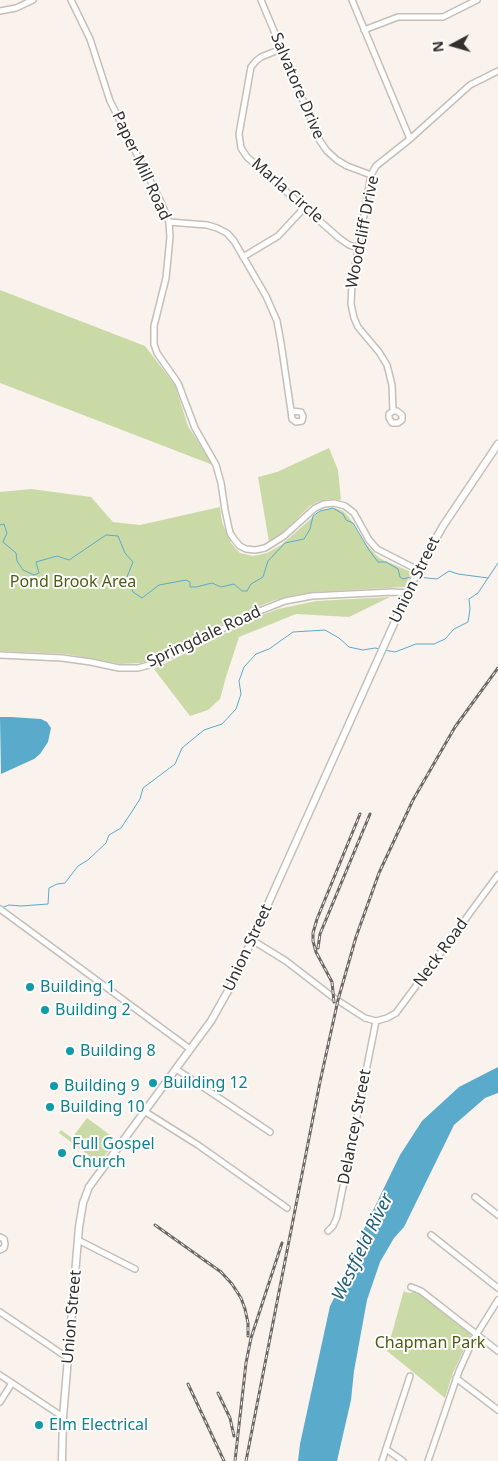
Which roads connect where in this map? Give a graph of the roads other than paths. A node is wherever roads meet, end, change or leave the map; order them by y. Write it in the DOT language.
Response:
graph roads {
  1 [pos="33,0"];
  2 [pos="71,0"];
  3 [pos="261,0"];
  4 [pos="352,0"];
  5 [pos="477,0"];
  6 [pos="0,11"];
  7 [pos="364,30"];
  8 [pos="281,49"];
  9 [pos="498,71"];
  10 [pos="410,139"];
  11 [pos="371,175"];
  12 [pos="305,207"];
  13 [pos="169,222"];
  14 [pos="358,248"];
  15 [pos="243,257"];
  16 [pos="290,411"];
  17 [pos="392,411"];
  18 [pos="498,444"];
  19 [pos="415,575"];
  20 [pos="407,593"];
  21 [pos="0,655"];
  22 [pos="498,875"];
  23 [pos="2,911"];
  24 [pos="252,940"];
  25 [pos="376,1021"];
  26 [pos="190,1049"];
  27 [pos="176,1069"];
  28 [pos="144,1111"];
  29 [pos="270,1132"];
  30 [pos="475,1197"];
  31 [pos="287,1208"];
  32 [pos="498,1215"];
  33 [pos="328,1231"];
  34 [pos="431,1235"];
  35 [pos="0,1237"];
  36 [pos="78,1240"];
  37 [pos="0,1250"];
  38 [pos="135,1269"];
  39 [pos="412,1287"];
  40 [pos="498,1288"];
  41 [pos="498,1300"];
  42 [pos="0,1312"];
  43 [pos="476,1335"];
  44 [pos="498,1351"];
  45 [pos="68,1358"];
  46 [pos="0,1375"];
  47 [pos="410,1376"];
  48 [pos="456,1378"];
  49 [pos="12,1383"];
  50 [pos="0,1402"];
  51 [pos="498,1410"];
  52 [pos="64,1417"];
  53 [pos="386,1449"];
  54 [pos="62,1461"];
  55 [pos="382,1461"];
  56 [pos="403,1461"];
  57 [pos="428,1461"];
  1 -- 6 [label="street"];
  2 -- 13 [label="street, Paper Mill Road"];
  3 -- 8 [label="street, Salvatore Drive"];
  4 -- 7 [label="street"];
  5 -- 7 [label="street"];
  7 -- 10 [label="street"];
  8 -- 11 [label="street, Salvatore Drive"];
  8 -- 12 [label="street, Marla Circle"];
  9 -- 10 [label="street, Woodcliff Drive"];
  10 -- 11 [label="street, Woodcliff Drive"];
  11 -- 14 [label="street, Woodcliff Drive"];
  12 -- 14 [label="street, Marla Circle"];
  12 -- 15 [label="street"];
  13 -- 15 [label="street"];
  13 -- 19 [label="street, Paper Mill Road"];
  14 -- 17 [label="street, Woodcliff Drive"];
  15 -- 16 [label="street"];
  18 -- 19 [label="main road, Union Street"];
  19 -- 20 [label="main road, Union Street"];
  20 -- 21 [label="street, Springdale Road"];
  20 -- 24 [label="main road, Union Street"];
  22 -- 25 [label="street, Neck Road"];
  23 -- 26 [label="street"];
  24 -- 25 [label="street"];
  24 -- 26 [label="main road, Union Street"];
  25 -- 33 [label="street, Delancey Street"];
  26 -- 27 [label="main road, Union Street"];
  27 -- 28 [label="main road, Union Street"];
  27 -- 29 [label="street"];
  28 -- 31 [label="street"];
  28 -- 36 [label="main road, Union Street"];
  30 -- 32 [label="street"];
  34 -- 40 [label="street"];
  35 -- 37 [label="street"];
  36 -- 38 [label="street"];
  36 -- 45 [label="main road, Union Street"];
  39 -- 43 [label="street"];
  41 -- 43 [label="street"];
  42 -- 45 [label="street"];
  43 -- 44 [label="street"];
  43 -- 48 [label="street"];
  45 -- 52 [label="main road, Union Street"];
  46 -- 49 [label="street"];
  47 -- 53 [label="street"];
  48 -- 51 [label="street"];
  48 -- 57 [label="street"];
  49 -- 50 [label="street"];
  49 -- 52 [label="street"];
  52 -- 54 [label="main road, Union Street"];
  53 -- 55 [label="street"];
  53 -- 56 [label="street"];
}
